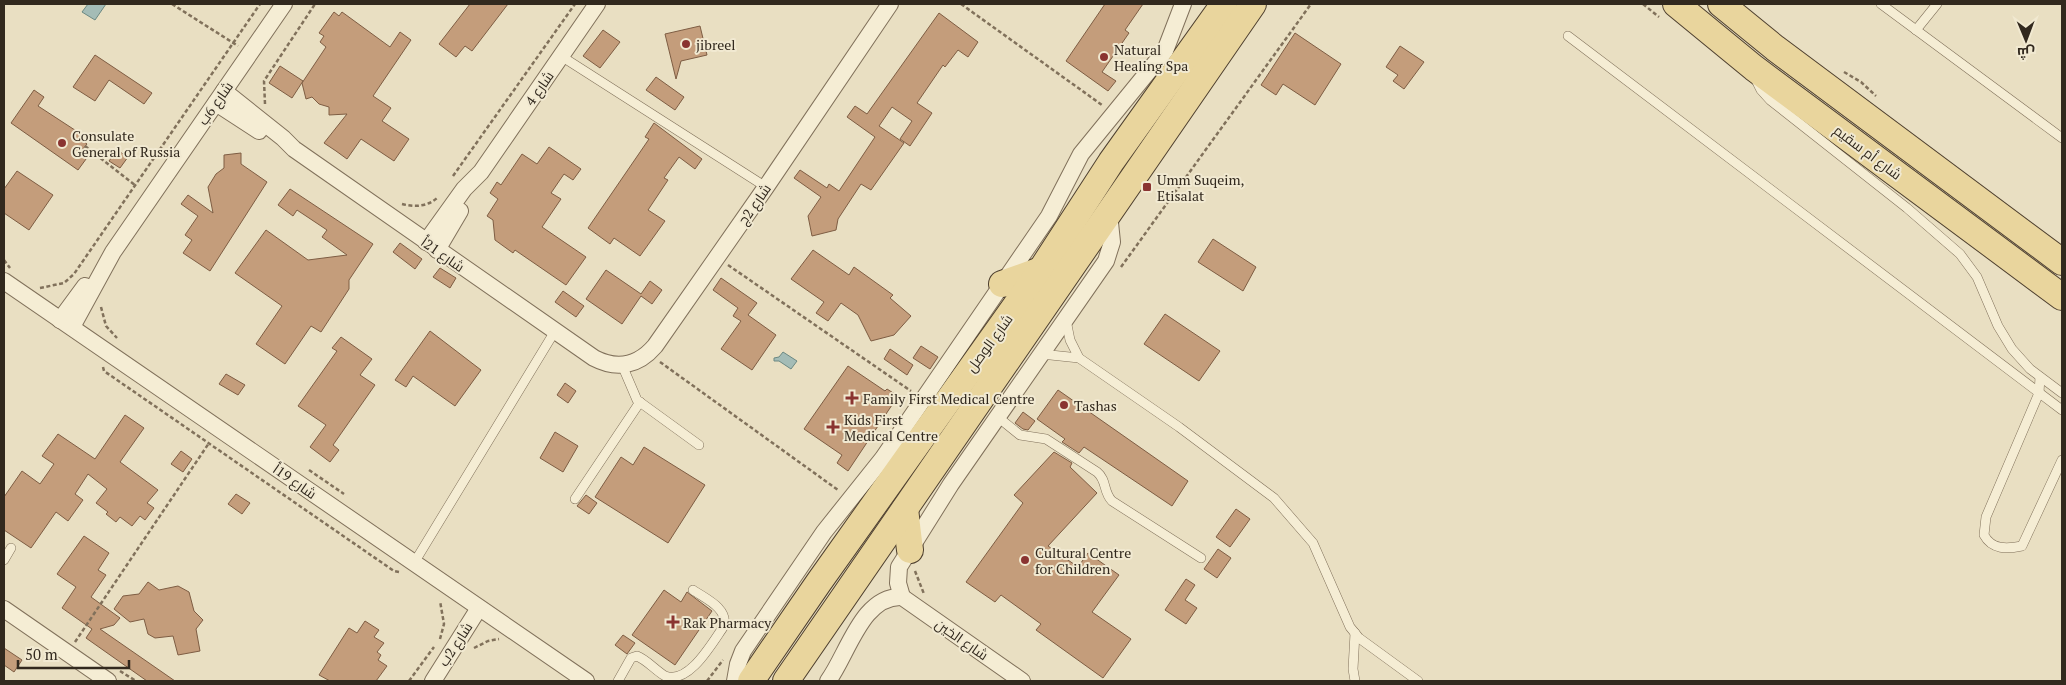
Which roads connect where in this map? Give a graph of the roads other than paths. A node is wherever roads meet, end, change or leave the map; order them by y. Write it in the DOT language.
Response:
graph roads {
  1 [pos="284,4"];
  2 [pos="597,4"];
  3 [pos="890,4"];
  4 [pos="1183,4"];
  5 [pos="1224,4"];
  6 [pos="1254,4"];
  7 [pos="1676,4"];
  8 [pos="1721,4"];
  9 [pos="1881,4"];
  10 [pos="1938,4"];
  11 [pos="1916,30"];
  12 [pos="1568,36"];
  13 [pos="562,56"];
  14 [pos="1754,68"];
  15 [pos="220,97"];
  16 [pos="2062,138"];
  17 [pos="766,187"];
  18 [pos="1109,213"];
  19 [pos="431,246"];
  20 [pos="2062,262"];
  21 [pos="1041,270"];
  22 [pos="8,277"];
  23 [pos="1002,284"];
  24 [pos="2062,297"];
  25 [pos="1066,320"];
  26 [pos="66,324"];
  27 [pos="555,331"];
  28 [pos="1041,354"];
  29 [pos="1079,358"];
  30 [pos="622,365"];
  31 [pos="2040,377"];
  32 [pos="2039,393"];
  33 [pos="2062,394"];
  34 [pos="640,402"];
  35 [pos="2062,410"];
  36 [pos="999,418"];
  37 [pos="699,445"];
  38 [pos="2062,460"];
  39 [pos="575,499"];
  40 [pos="904,509"];
  41 [pos="11,548"];
  42 [pos="911,556"];
  43 [pos="1201,558"];
  44 [pos="4,560"];
  45 [pos="407,568"];
  46 [pos="693,590"];
  47 [pos="902,597"];
  48 [pos="4,610"];
  49 [pos="483,611"];
  50 [pos="1355,633"];
  51 [pos="108,681"];
  52 [pos="435,681"];
  53 [pos="586,681"];
  54 [pos="618,681"];
  55 [pos="736,681"];
  56 [pos="751,681"];
  57 [pos="786,681"];
  58 [pos="828,681"];
  59 [pos="1022,681"];
  60 [pos="1356,681"];
  61 [pos="1418,681"];
  1 -- 15 [label="street, شارع 6ب"];
  2 -- 13 [label="street, شارع 4"];
  3 -- 17 [label="street, شارع 2ج"];
  4 -- 23 [label="street"];
  5 -- 21 [label="main road, شارع الوصل"];
  6 -- 18 [label="main road, شارع الوصل"];
  7 -- 14 [label="main road, شارع أم سقيم"];
  8 -- 20 [label="main road, شارع أم سقيم"];
  9 -- 11 [label="lane"];
  10 -- 11 [label="lane"];
  11 -- 16 [label="lane"];
  12 -- 32 [label="lane"];
  13 -- 17 [label="lane"];
  13 -- 19 [label="street, شارع 4"];
  14 -- 24 [label="main road, شارع أم سقيم"];
  14 -- 31 [label="lane"];
  15 -- 19 [label="street, شارع 21أ"];
  15 -- 26 [label="street, شارع 6ب"];
  17 -- 30 [label="street, شارع 2ج"];
  18 -- 25 [label="street"];
  18 -- 40 [label="main road, شارع الوصل"];
  19 -- 27 [label="street, شارع 21أ"];
  21 -- 23 [label="main road"];
  21 -- 56 [label="main road, شارع الوصل"];
  22 -- 26 [label="street, شارع 19أ"];
  23 -- 55 [label="street"];
  25 -- 28 [label="street"];
  25 -- 29 [label="lane"];
  26 -- 45 [label="street, شارع 19أ"];
  27 -- 30 [label="street, شارع 21أ"];
  27 -- 45 [label="lane"];
  28 -- 29 [label="lane"];
  28 -- 36 [label="street"];
  29 -- 50 [label="lane"];
  30 -- 34 [label="lane"];
  31 -- 32 [label="lane"];
  31 -- 33 [label="lane"];
  32 -- 35 [label="lane"];
  32 -- 38 [label="lane"];
  34 -- 37 [label="lane"];
  34 -- 39 [label="lane"];
  36 -- 42 [label="street"];
  36 -- 43 [label="lane"];
  40 -- 42 [label="main road"];
  40 -- 57 [label="main road, شارع الوصل"];
  41 -- 44 [label="lane"];
  42 -- 47 [label="street"];
  45 -- 49 [label="street, شارع 19أ"];
  46 -- 54 [label="lane"];
  47 -- 58 [label="street"];
  47 -- 59 [label="street, شارع الخين"];
  48 -- 51 [label="street"];
  49 -- 52 [label="street, شارع 2ب"];
  49 -- 53 [label="street, شارع 19أ"];
  50 -- 60 [label="lane"];
  50 -- 61 [label="lane"];
}
